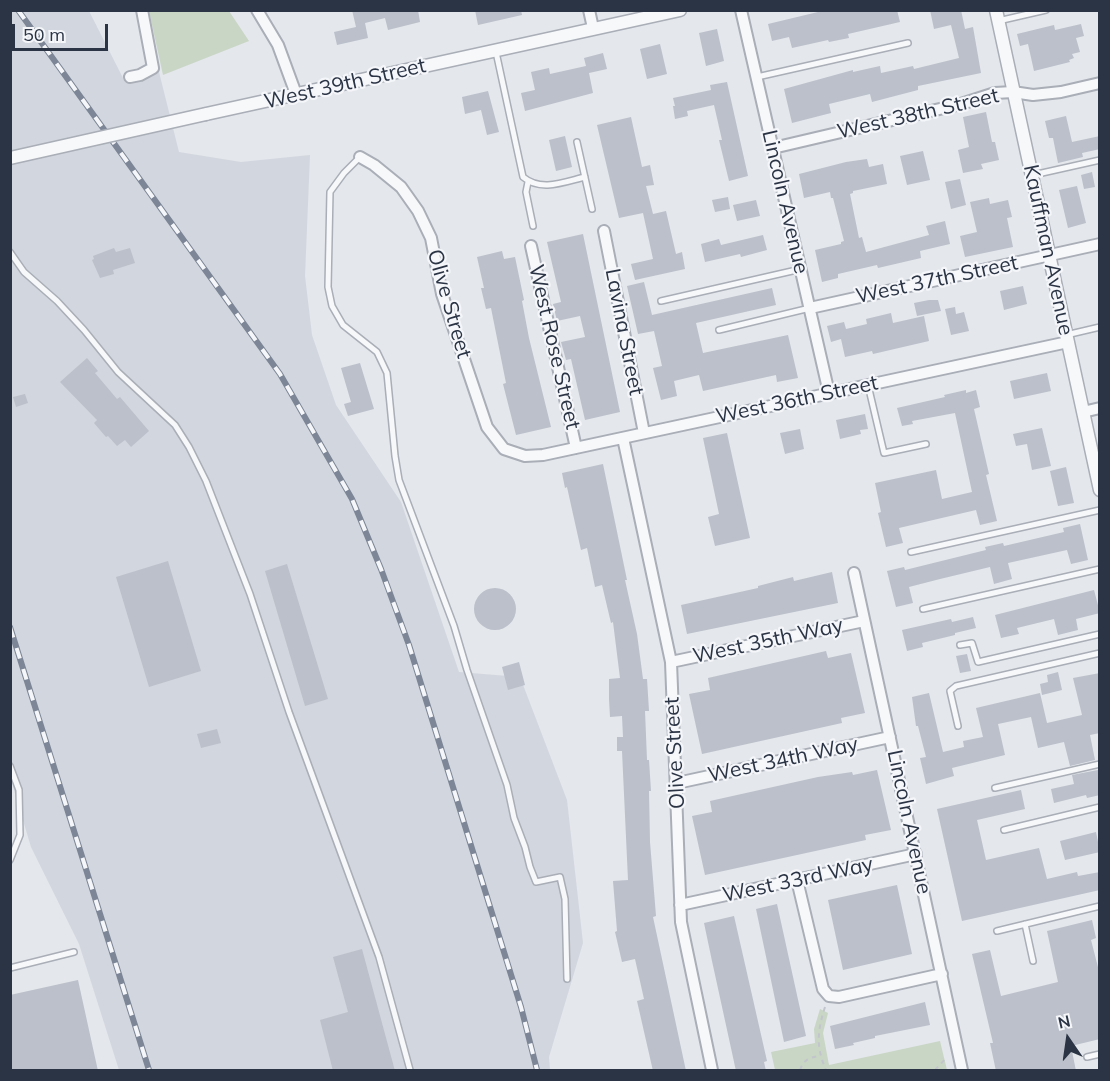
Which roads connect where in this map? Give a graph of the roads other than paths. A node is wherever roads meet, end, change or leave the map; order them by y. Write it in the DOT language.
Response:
graph roads {
  1 [pos="142,10"];
  2 [pos="257,10"];
  3 [pos="590,10"];
  4 [pos="680,10"];
  5 [pos="741,10"];
  6 [pos="1046,10"];
  7 [pos="997,16"];
  8 [pos="593,28"];
  9 [pos="908,43"];
  10 [pos="496,50"];
  11 [pos="130,77"];
  12 [pos="757,77"];
  13 [pos="1100,83"];
  14 [pos="1013,92"];
  15 [pos="296,94"];
  16 [pos="577,142"];
  17 [pos="773,148"];
  18 [pos="360,157"];
  19 [pos="10,158"];
  20 [pos="1100,160"];
  21 [pos="1031,175"];
  22 [pos="585,177"];
  23 [pos="528,182"];
  24 [pos="592,209"];
  25 [pos="533,226"];
  26 [pos="604,231"];
  27 [pos="1100,244"];
  28 [pos="531,246"];
  29 [pos="10,252"];
  30 [pos="1049,256"];
  31 [pos="801,269"];
  32 [pos="662,301"];
  33 [pos="810,308"];
  34 [pos="1100,327"];
  35 [pos="719,330"];
  36 [pos="1067,338"];
  37 [pos="868,385"];
  38 [pos="829,393"];
  39 [pos="1100,408"];
  40 [pos="1083,412"];
  41 [pos="644,433"];
  42 [pos="623,438"];
  43 [pos="926,444"];
  44 [pos="576,448"];
  45 [pos="525,456"];
  46 [pos="1100,490"];
  47 [pos="1100,510"];
  48 [pos="911,552"];
  49 [pos="1100,569"];
  50 [pos="854,573"];
  51 [pos="923,609"];
  52 [pos="864,621"];
  53 [pos="1100,634"];
  54 [pos="960,645"];
  55 [pos="1100,653"];
  56 [pos="671,662"];
  57 [pos="958,726"];
  58 [pos="890,737"];
  59 [pos="1100,764"];
  60 [pos="10,766"];
  61 [pos="677,783"];
  62 [pos="995,788"];
  63 [pos="1100,807"];
  64 [pos="1004,830"];
  65 [pos="916,854"];
  66 [pos="10,860"];
  67 [pos="797,880"];
  68 [pos="680,905"];
  69 [pos="1100,906"];
  70 [pos="1025,924"];
  71 [pos="997,931"];
  72 [pos="74,951"];
  73 [pos="1033,961"];
  74 [pos="10,968"];
  75 [pos="942,974"];
  76 [pos="567,979"];
  77 [pos="1100,1054"];
  78 [pos="1088,1057"];
  79 [pos="410,1071"];
  80 [pos="712,1071"];
  81 [pos="962,1071"];
  1 -- 11 [label="street"];
  2 -- 15 [label="street"];
  3 -- 8 [label="street"];
  4 -- 8 [label="street, West 39th Street"];
  5 -- 12 [label="street, Lincoln Avenue"];
  6 -- 7 [label="lane"];
  7 -- 14 [label="street, Kauffman Avenue"];
  8 -- 10 [label="street, West 39th Street"];
  9 -- 12 [label="lane"];
  10 -- 15 [label="street, West 39th Street"];
  10 -- 23 [label="lane"];
  12 -- 17 [label="street, Lincoln Avenue"];
  13 -- 14 [label="street, West 38th Street"];
  14 -- 17 [label="street, West 38th Street"];
  14 -- 21 [label="street, Kauffman Avenue"];
  15 -- 19 [label="street, West 39th Street, bridge"];
  16 -- 22 [label="lane"];
  17 -- 31 [label="street, Lincoln Avenue"];
  18 -- 45 [label="street, Olive Street"];
  18 -- 76 [label="lane"];
  20 -- 21 [label="lane"];
  21 -- 30 [label="street, Kauffman Avenue"];
  22 -- 23 [label="lane"];
  22 -- 24 [label="lane"];
  23 -- 25 [label="lane"];
  26 -- 41 [label="street, Lavina Street"];
  27 -- 30 [label="street, West 37th Street"];
  28 -- 44 [label="street, West Rose Street"];
  29 -- 79 [label="lane"];
  30 -- 33 [label="street, West 37th Street"];
  30 -- 36 [label="street, Kauffman Avenue"];
  31 -- 32 [label="lane"];
  31 -- 33 [label="street, Lincoln Avenue"];
  33 -- 35 [label="lane"];
  33 -- 38 [label="street, Lincoln Avenue"];
  34 -- 36 [label="lane"];
  36 -- 37 [label="street, West 36th Street"];
  36 -- 40 [label="street, Kauffman Avenue"];
  37 -- 38 [label="street, West 36th Street"];
  37 -- 43 [label="lane"];
  38 -- 41 [label="street, West 36th Street"];
  39 -- 40 [label="street"];
  40 -- 46 [label="street, Kauffman Avenue"];
  41 -- 42 [label="street, West 36th Street"];
  42 -- 44 [label="street, West 36th Street"];
  42 -- 56 [label="street, Olive Street"];
  44 -- 45 [label="street, West 36th Street"];
  47 -- 48 [label="lane"];
  49 -- 51 [label="lane"];
  50 -- 52 [label="street, Lincoln Avenue"];
  52 -- 56 [label="street, West 35th Way"];
  52 -- 58 [label="street, Lincoln Avenue"];
  53 -- 54 [label="lane"];
  55 -- 57 [label="lane"];
  56 -- 61 [label="street, Olive Street"];
  58 -- 61 [label="street, West 34th Way"];
  58 -- 65 [label="street, Lincoln Avenue"];
  59 -- 62 [label="lane"];
  60 -- 66 [label="lane"];
  61 -- 68 [label="street, Olive Street"];
  63 -- 64 [label="lane"];
  65 -- 67 [label="street, West 33rd Way"];
  65 -- 75 [label="street, Lincoln Avenue"];
  67 -- 68 [label="street, West 33rd Way"];
  67 -- 75 [label="street"];
  68 -- 80 [label="street, Olive Street"];
  69 -- 70 [label="lane"];
  70 -- 71 [label="lane"];
  70 -- 73 [label="lane"];
  72 -- 74 [label="lane"];
  75 -- 81 [label="street, Lincoln Avenue"];
  77 -- 78 [label="lane"];
}
